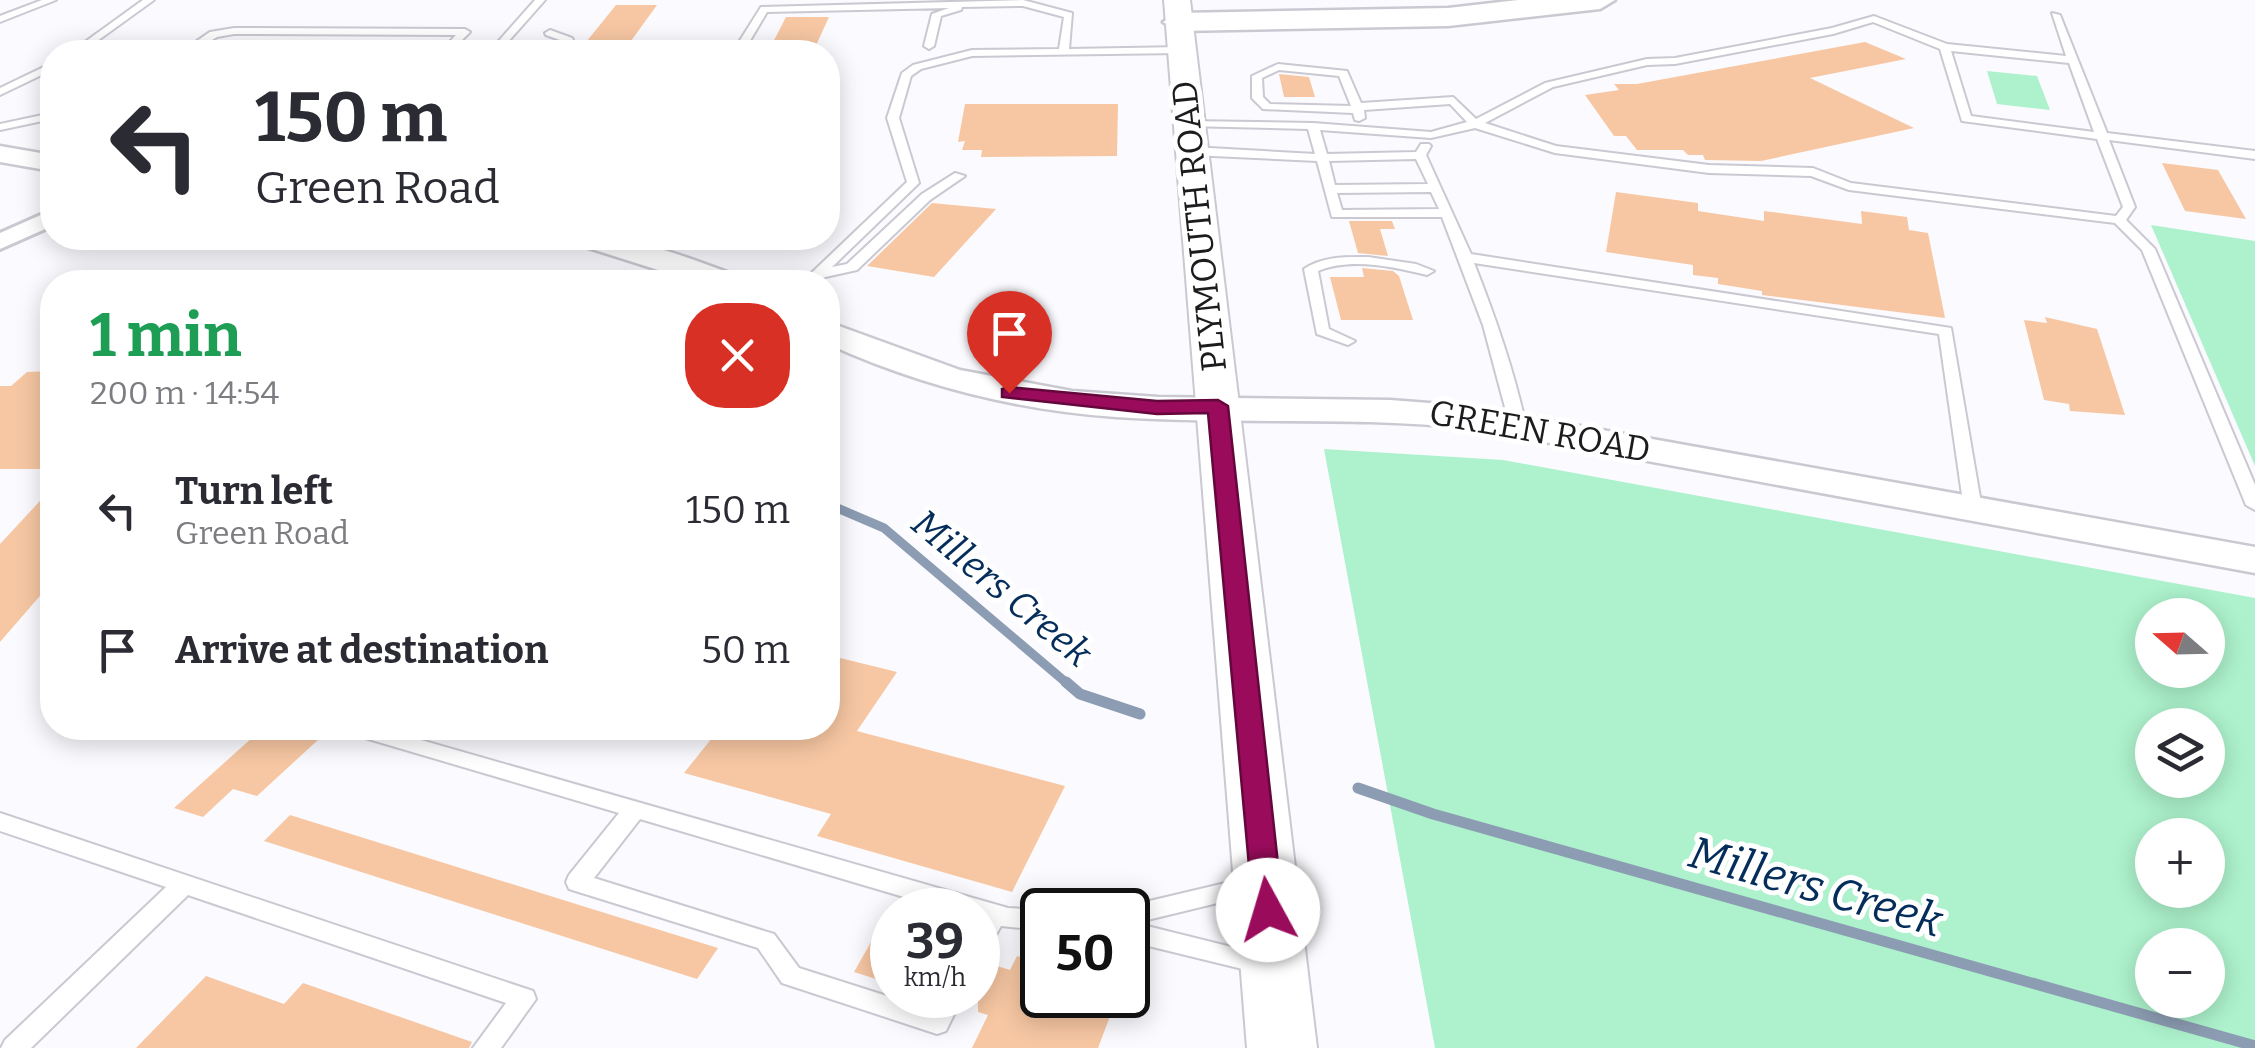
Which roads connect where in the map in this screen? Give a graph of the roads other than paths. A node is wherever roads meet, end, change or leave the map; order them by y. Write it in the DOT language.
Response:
graph roads {
  1 [pos="51,0"];
  2 [pos="149,0"];
  3 [pos="540,0"];
  4 [pos="1600,0"];
  5 [pos="1024,8"];
  6 [pos="2055,15"];
  7 [pos="0,19"];
  8 [pos="1179,24"];
  9 [pos="550,33"];
  10 [pos="93,40"];
  11 [pos="205,40"];
  12 [pos="456,40"];
  13 [pos="505,40"];
  14 [pos="568,40"];
  15 [pos="745,40"];
  16 [pos="929,46"];
  17 [pos="1944,46"];
  18 [pos="1064,51"];
  19 [pos="2073,60"];
  20 [pos="1675,62"];
  21 [pos="1658,71"];
  22 [pos="40,72"];
  23 [pos="1599,73"];
  24 [pos="1637,75"];
  25 [pos="0,92"];
  26 [pos="1358,108"];
  27 [pos="40,119"];
  28 [pos="1475,124"];
  29 [pos="1313,126"];
  30 [pos="0,127"];
  31 [pos="1357,128"];
  32 [pos="2104,134"];
  33 [pos="1431,135"];
  34 [pos="1190,137"];
  35 [pos="2255,142"];
  36 [pos="2228,149"];
  37 [pos="0,154"];
  38 [pos="1420,155"];
  39 [pos="2255,155"];
  40 [pos="1323,158"];
  41 [pos="40,162"];
  42 [pos="960,176"];
  43 [pos="1434,188"];
  44 [pos="1332,189"];
  45 [pos="1444,213"];
  46 [pos="2119,220"];
  47 [pos="40,223"];
  48 [pos="0,242"];
  49 [pos="633,250"];
  50 [pos="1464,258"];
  51 [pos="691,270"];
  52 [pos="822,270"];
  53 [pos="840,270"];
  54 [pos="1428,272"];
  55 [pos="840,337"];
  56 [pos="1348,340"];
  57 [pos="1218,406"];
  58 [pos="1518,426"];
  59 [pos="2255,505"];
  60 [pos="1973,508"];
  61 [pos="2255,560"];
  62 [pos="397,740"];
  63 [pos="636,808"];
  64 [pos="0,822"];
  65 [pos="1265,882"];
  66 [pos="184,884"];
  67 [pos="906,888"];
  68 [pos="1150,910"];
  69 [pos="1150,936"];
  70 [pos="1274,967"];
  71 [pos="870,1002"];
  72 [pos="14,1048"];
  73 [pos="486,1048"];
  74 [pos="1282,1048"];
  1 -- 7 [label="lane"];
  2 -- 10 [label="lane"];
  3 -- 13 [label="lane"];
  4 -- 8 [label="highway"];
  5 -- 16 [label="lane"];
  6 -- 19 [label="lane"];
  8 -- 18 [label="lane"];
  8 -- 34 [label="main road, PLYMOUTH ROAD"];
  9 -- 14 [label="lane"];
  11 -- 12 [label="lane"];
  15 -- 18 [label="lane"];
  17 -- 19 [label="lane"];
  17 -- 20 [label="lane"];
  17 -- 32 [label="lane"];
  18 -- 52 [label="lane"];
  19 -- 32 [label="lane"];
  20 -- 21 [label="lane"];
  20 -- 23 [label="lane"];
  22 -- 25 [label="lane"];
  23 -- 24 [label="lane"];
  23 -- 28 [label="lane"];
  26 -- 26 [label="lane"];
  26 -- 28 [label="lane"];
  26 -- 31 [label="lane"];
  27 -- 30 [label="lane"];
  28 -- 33 [label="lane"];
  28 -- 46 [label="lane"];
  29 -- 31 [label="lane"];
  29 -- 34 [label="lane"];
  29 -- 40 [label="lane"];
  31 -- 33 [label="lane"];
  32 -- 36 [label="lane"];
  32 -- 46 [label="lane"];
  33 -- 38 [label="lane"];
  34 -- 40 [label="lane"];
  34 -- 57 [label="main road, PLYMOUTH ROAD"];
  35 -- 36 [label="lane"];
  36 -- 39 [label="lane"];
  37 -- 41 [label="street"];
  38 -- 40 [label="lane"];
  38 -- 43 [label="lane"];
  40 -- 44 [label="lane"];
  42 -- 53 [label="lane"];
  43 -- 44 [label="lane"];
  43 -- 45 [label="lane"];
  44 -- 45 [label="lane"];
  45 -- 50 [label="lane"];
  46 -- 59 [label="lane"];
  47 -- 48 [label="street"];
  49 -- 51 [label="street"];
  50 -- 58 [label="lane"];
  50 -- 60 [label="lane"];
  54 -- 56 [label="lane"];
  55 -- 57 [label="street, GREEN ROAD"];
  57 -- 58 [label="street, GREEN ROAD"];
  57 -- 65 [label="main road, PLYMOUTH ROAD"];
  58 -- 60 [label="street, GREEN ROAD"];
  60 -- 61 [label="street, GREEN ROAD"];
  62 -- 63 [label="lane"];
  63 -- 67 [label="lane"];
  63 -- 71 [label="lane"];
  64 -- 66 [label="lane"];
  65 -- 68 [label="lane"];
  65 -- 70 [label="main road, PLYMOUTH ROAD"];
  66 -- 72 [label="lane"];
  66 -- 73 [label="lane"];
  69 -- 70 [label="lane"];
  70 -- 74 [label="main road, PLYMOUTH ROAD"];
}
